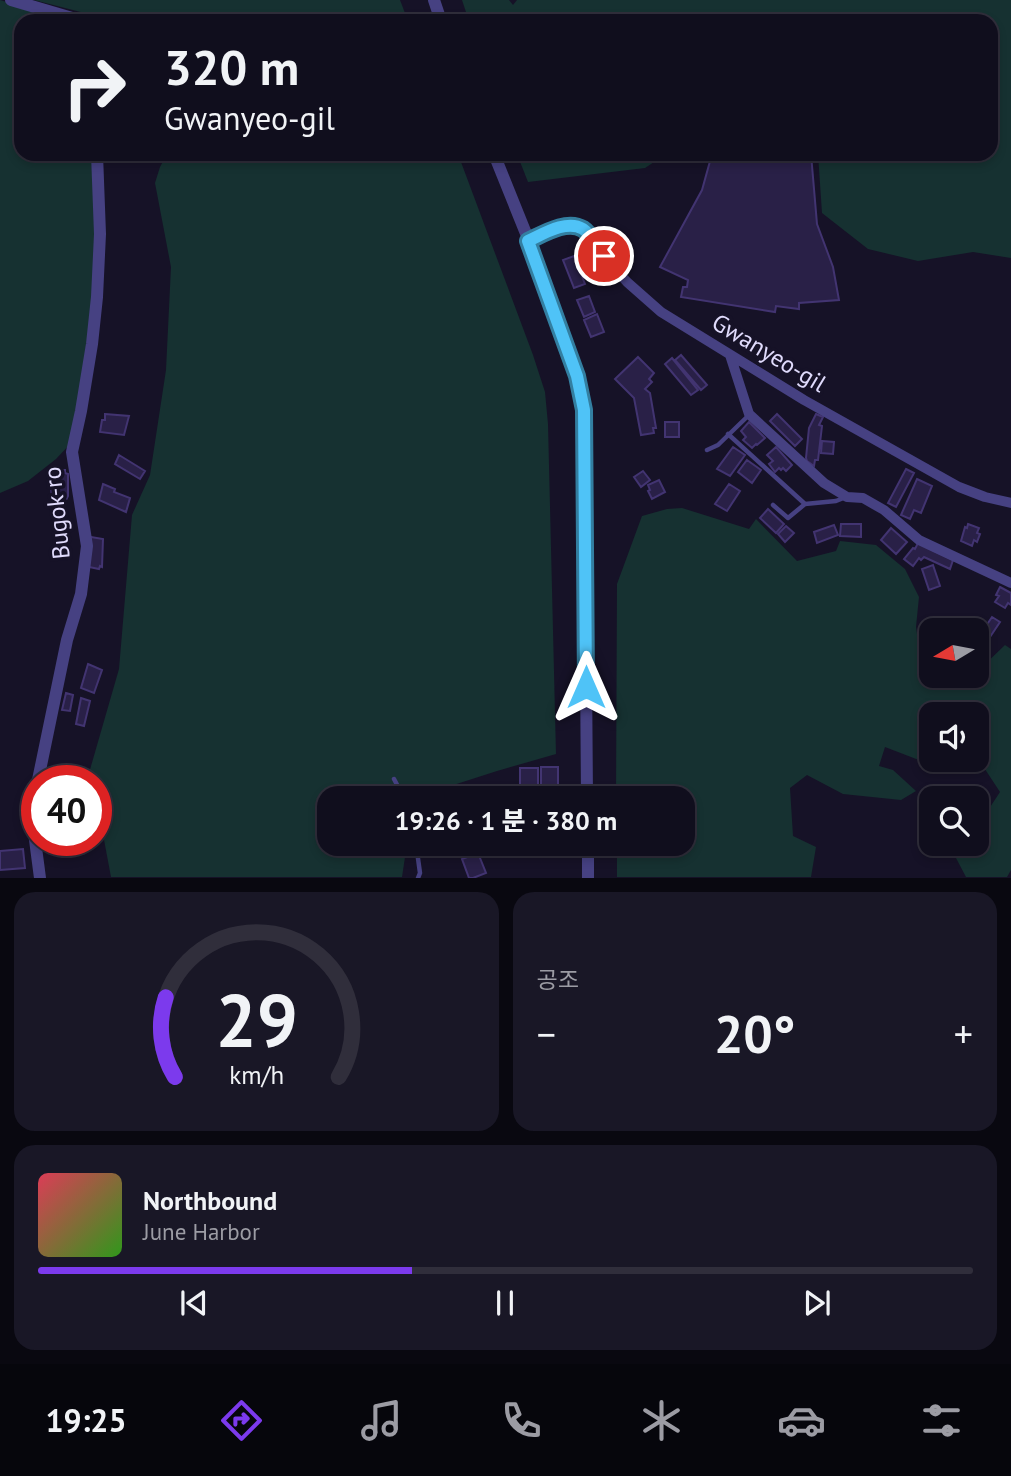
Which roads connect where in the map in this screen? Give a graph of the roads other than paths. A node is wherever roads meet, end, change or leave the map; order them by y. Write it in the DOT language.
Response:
graph roads {
  1 [pos="11,0"];
  2 [pos="59,14"];
  3 [pos="97,161"];
  4 [pos="497,161"];
  5 [pos="528,241"];
  6 [pos="730,355"];
  7 [pos="749,414"];
  8 [pos="728,434"];
  9 [pos="707,450"];
  10 [pos="847,497"];
  11 [pos="1011,503"];
  12 [pos="773,505"];
  13 [pos="805,505"];
  14 [pos="1011,583"];
  15 [pos="41,765"];
  16 [pos="394,779"];
  17 [pos="398,786"];
  18 [pos="587,786"];
  19 [pos="37,856"];
  20 [pos="417,856"];
  21 [pos="588,856"];
  22 [pos="40,877"];
  23 [pos="418,877"];
  24 [pos="588,877"];
  1 -- 2 [label="street"];
  3 -- 15 [label="street, Bugok-ro"];
  4 -- 5 [label="street"];
  5 -- 6 [label="street, Gwanyeo-gil"];
  5 -- 18 [label="street"];
  6 -- 7 [label="street"];
  6 -- 11 [label="street, Gwanyeo-gil"];
  7 -- 8 [label="lane"];
  7 -- 10 [label="street"];
  8 -- 9 [label="lane"];
  8 -- 13 [label="lane"];
  10 -- 13 [label="lane"];
  10 -- 14 [label="street"];
  12 -- 13 [label="lane"];
  16 -- 17 [label="lane"];
  19 -- 22 [label="street, Bugok-ro"];
  20 -- 23 [label="lane"];
  21 -- 24 [label="street"];
}
